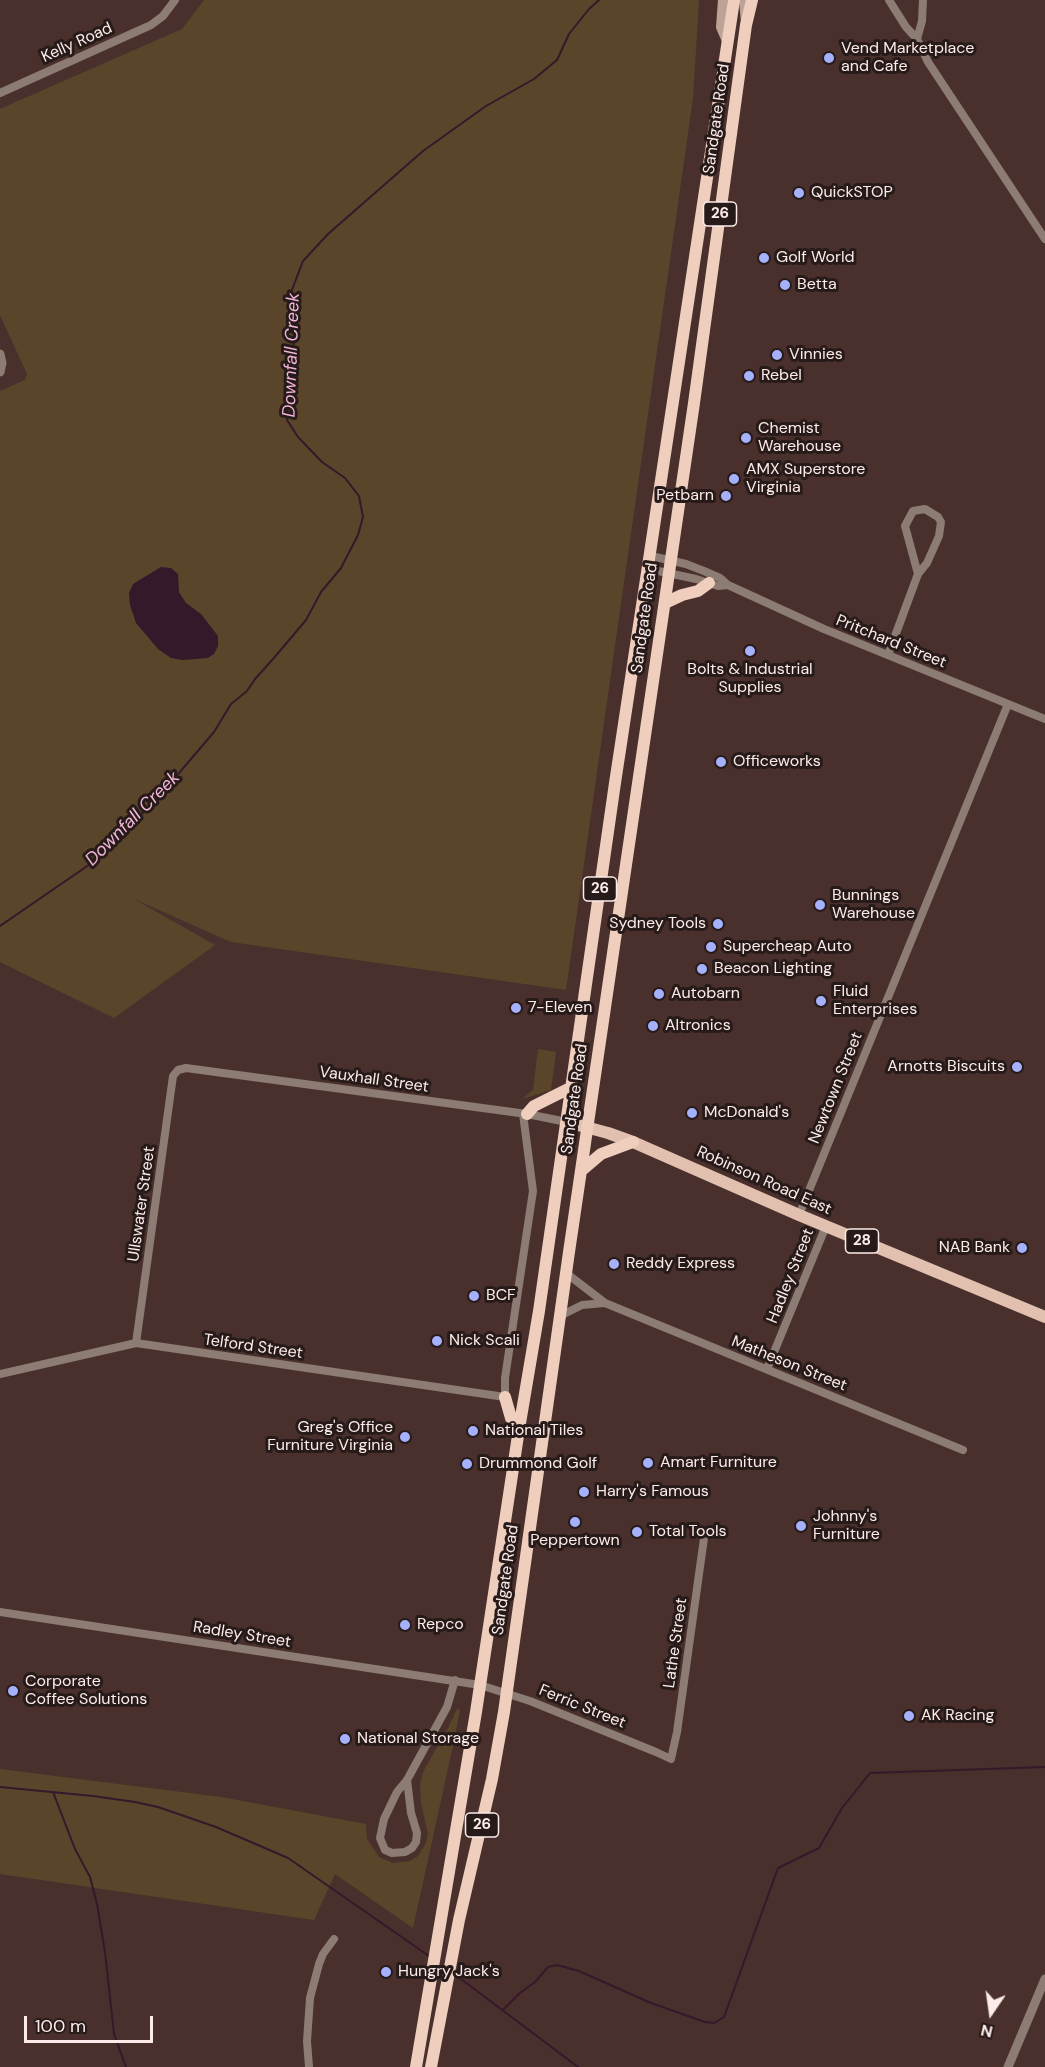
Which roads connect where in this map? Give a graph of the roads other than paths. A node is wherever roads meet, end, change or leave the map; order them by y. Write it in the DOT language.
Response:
graph roads {
  1 [pos="175,0"];
  2 [pos="723,0"];
  3 [pos="734,0"];
  4 [pos="744,0"];
  5 [pos="752,0"];
  6 [pos="889,0"];
  7 [pos="923,0"];
  8 [pos="746,25"];
  9 [pos="917,39"];
  10 [pos="727,40"];
  11 [pos="0,93"];
  12 [pos="1045,239"];
  13 [pos="0,354"];
  14 [pos="0,372"];
  15 [pos="651,556"];
  16 [pos="670,567"];
  17 [pos="649,569"];
  18 [pos="918,574"];
  19 [pos="709,583"];
  20 [pos="728,585"];
  21 [pos="665,603"];
  22 [pos="888,655"];
  23 [pos="1008,704"];
  24 [pos="1045,719"];
  25 [pos="178,1070"];
  26 [pos="572,1087"];
  27 [pos="525,1114"];
  28 [pos="567,1122"];
  29 [pos="588,1127"];
  30 [pos="633,1142"];
  31 [pos="581,1171"];
  32 [pos="799,1215"];
  33 [pos="826,1226"];
  34 [pos="566,1273"];
  35 [pos="605,1303"];
  36 [pos="560,1316"];
  37 [pos="1045,1317"];
  38 [pos="136,1343"];
  39 [pos="767,1369"];
  40 [pos="0,1374"];
  41 [pos="505,1397"];
  42 [pos="519,1429"];
  43 [pos="963,1450"];
  44 [pos="705,1531"];
  45 [pos="0,1612"];
  46 [pos="455,1680"];
  47 [pos="480,1685"];
  48 [pos="506,1692"];
  49 [pos="671,1759"];
  50 [pos="407,1780"];
  51 [pos="334,1939"];
  52 [pos="1045,1979"];
  53 [pos="1042,1993"];
  54 [pos="309,2067"];
  55 [pos="416,2067"];
  56 [pos="430,2067"];
  57 [pos="1008,2067"];
  1 -- 11 [label="street, Kelly Road"];
  2 -- 10 [label="main road, Sandgate Road"];
  3 -- 10 [label="highway, Sandgate Road / 26"];
  4 -- 8 [label="main road, Sandgate Road"];
  5 -- 8 [label="highway, Sandgate Road / 26"];
  6 -- 9 [label="street"];
  7 -- 9 [label="street"];
  8 -- 16 [label="highway, Sandgate Road / 26"];
  9 -- 12 [label="street"];
  10 -- 15 [label="highway, Sandgate Road / 26"];
  13 -- 14 [label="street"];
  15 -- 16 [label="street, Pritchard Street"];
  15 -- 17 [label="highway, Sandgate Road / 26"];
  16 -- 17 [label="street, Pritchard Street"];
  16 -- 19 [label="street, Pritchard Street"];
  16 -- 20 [label="street, Pritchard Street"];
  16 -- 21 [label="highway, Sandgate Road / 26"];
  17 -- 26 [label="highway, Sandgate Road / 26"];
  18 -- 18 [label="street"];
  18 -- 22 [label="street"];
  19 -- 20 [label="street, Pritchard Street"];
  19 -- 21 [label="highway"];
  20 -- 22 [label="street, Pritchard Street"];
  21 -- 29 [label="highway, Sandgate Road / 26"];
  22 -- 23 [label="street, Pritchard Street"];
  23 -- 24 [label="street, Pritchard Street"];
  23 -- 32 [label="street, Newtown Street"];
  25 -- 27 [label="street, Vauxhall Street"];
  25 -- 38 [label="street, Ullswater Street"];
  26 -- 27 [label="highway"];
  26 -- 28 [label="highway, Sandgate Road / 26"];
  27 -- 28 [label="street, Vauxhall Street"];
  27 -- 41 [label="street"];
  28 -- 29 [label="main road, Robinson Road East / 28"];
  28 -- 42 [label="highway, Sandgate Road / 26"];
  29 -- 30 [label="main road, Robinson Road East / 28"];
  29 -- 31 [label="highway, Sandgate Road / 26"];
  30 -- 31 [label="highway"];
  30 -- 32 [label="main road, Robinson Road East / 28"];
  31 -- 34 [label="highway, Sandgate Road / 26"];
  32 -- 33 [label="main road, Robinson Road East / 28"];
  33 -- 37 [label="main road, Robinson Road East / 28"];
  33 -- 39 [label="street, Hadley Street"];
  34 -- 35 [label="street, Matheson Street"];
  34 -- 36 [label="highway, Sandgate Road / 26"];
  35 -- 36 [label="street"];
  35 -- 39 [label="street, Matheson Street"];
  36 -- 48 [label="highway, Sandgate Road / 26"];
  38 -- 40 [label="street, Telford Street"];
  38 -- 41 [label="street, Telford Street"];
  39 -- 43 [label="street, Matheson Street"];
  41 -- 42 [label="highway"];
  42 -- 47 [label="highway, Sandgate Road / 26"];
  44 -- 49 [label="street, Lathe Street"];
  45 -- 46 [label="street, Radley Street"];
  46 -- 47 [label="street, Radley Street"];
  46 -- 50 [label="street"];
  47 -- 48 [label="street, Ferric Street"];
  47 -- 55 [label="highway, Sandgate Road / 26"];
  48 -- 49 [label="street, Ferric Street"];
  48 -- 56 [label="highway, Sandgate Road / 26"];
  50 -- 50 [label="street"];
  51 -- 54 [label="street"];
  52 -- 53 [label="street"];
  53 -- 57 [label="street"];
}
